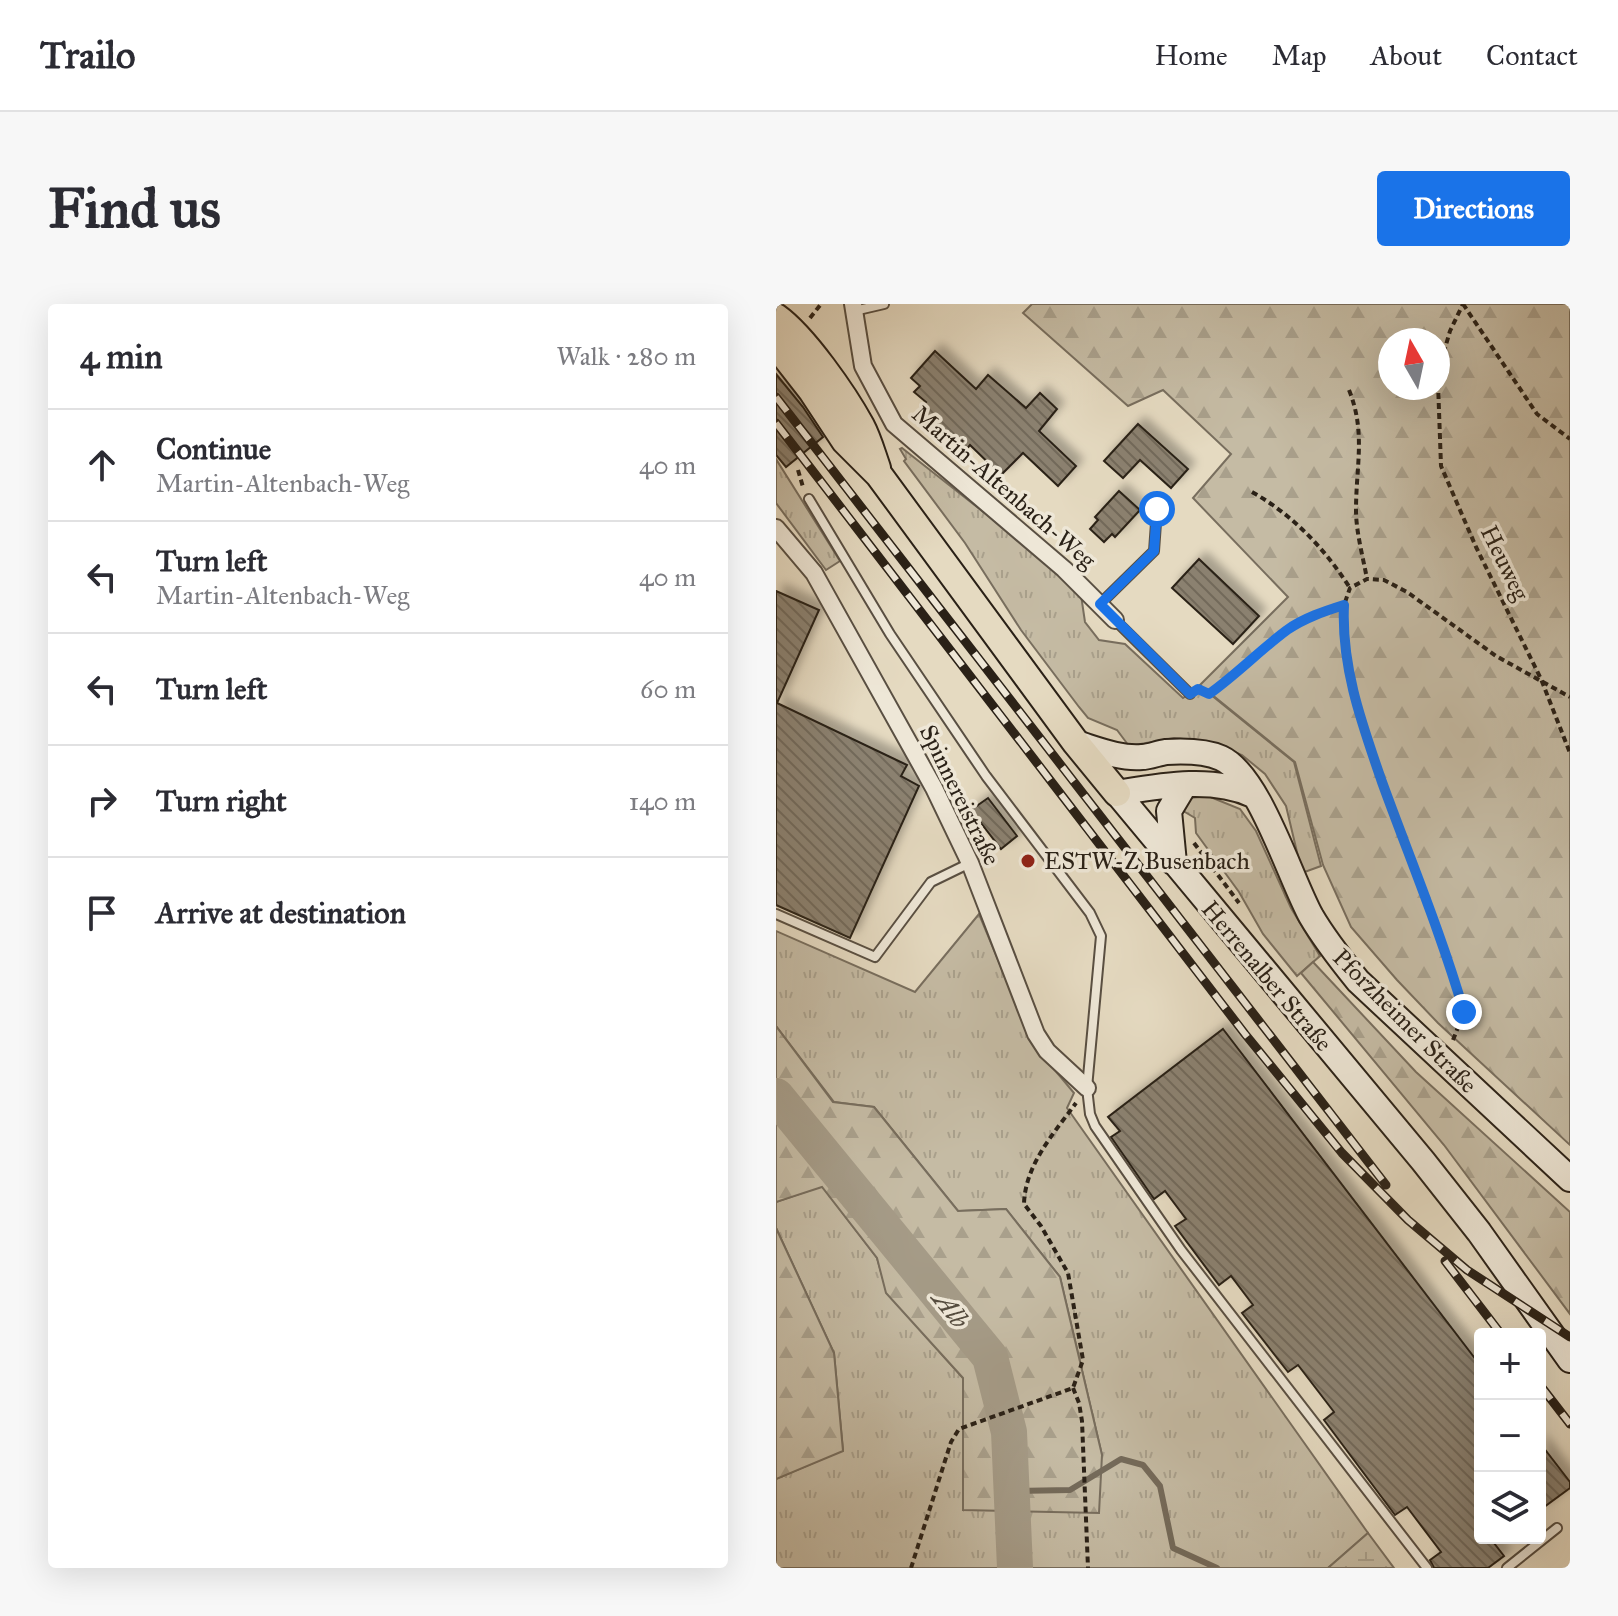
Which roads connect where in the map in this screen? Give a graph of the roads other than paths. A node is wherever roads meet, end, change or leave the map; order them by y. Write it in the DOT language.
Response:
graph roads {
  1 [pos="884,304"];
  2 [pos="853,307"];
  3 [pos="776,317"];
  4 [pos="776,345"];
  5 [pos="879,475"];
  6 [pos="809,499"];
  7 [pos="1157,509"];
  8 [pos="776,528"];
  9 [pos="1100,604"];
  10 [pos="1115,620"];
  11 [pos="1190,694"];
  12 [pos="1076,743"];
  13 [pos="1142,757"];
  14 [pos="1184,786"];
  15 [pos="1117,793"];
  16 [pos="1253,795"];
  17 [pos="970,863"];
  18 [pos="1174,865"];
  19 [pos="776,914"];
  20 [pos="1087,1088"];
  21 [pos="1570,1179"];
  22 [pos="1570,1360"];
  23 [pos="1557,1528"];
  24 [pos="1427,1568"];
  25 [pos="1507,1568"];
  1 -- 2 [label="lane, Martin-Altenbach-Weg"];
  2 -- 9 [label="street, Martin-Altenbach-Weg"];
  3 -- 5 [label="main road, Herrenalber Straße"];
  4 -- 5 [label="main road, Herrenalber Straße"];
  5 -- 12 [label="main road, Herrenalber Straße"];
  6 -- 20 [label="lane"];
  7 -- 9 [label="lane, Martin-Altenbach-Weg"];
  8 -- 17 [label="street, Spinnereistraße"];
  9 -- 10 [label="street, Martin-Altenbach-Weg"];
  10 -- 11 [label="lane, Martin-Altenbach-Weg"];
  12 -- 13 [label="main road, Pforzheimer Straße"];
  12 -- 15 [label="main road, Herrenalber Straße"];
  13 -- 15 [label="main road"];
  13 -- 16 [label="main road, Pforzheimer Straße"];
  14 -- 15 [label="main road"];
  14 -- 16 [label="main road"];
  14 -- 18 [label="main road"];
  15 -- 18 [label="main road, Herrenalber Straße"];
  16 -- 21 [label="main road, Pforzheimer Straße"];
  17 -- 19 [label="lane"];
  17 -- 20 [label="street, Spinnereistraße"];
  18 -- 22 [label="main road, Herrenalber Straße"];
  20 -- 24 [label="lane"];
  23 -- 25 [label="lane"];
}
